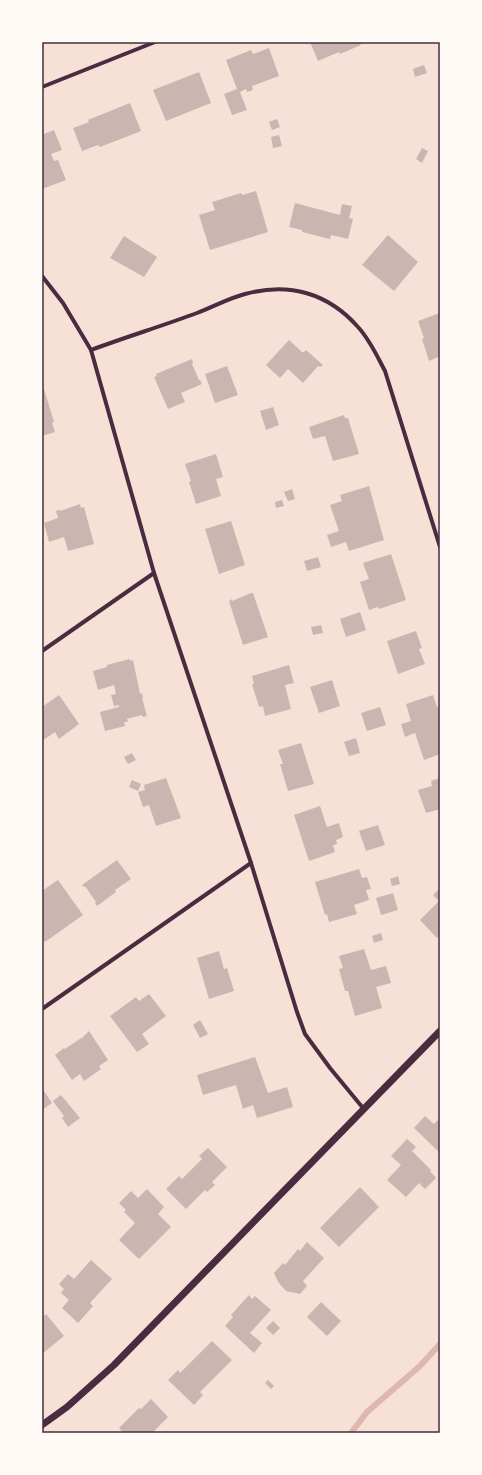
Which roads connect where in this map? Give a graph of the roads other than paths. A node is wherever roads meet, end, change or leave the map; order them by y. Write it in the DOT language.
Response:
graph roads {
  1 [pos="155,42"];
  2 [pos="42,87"];
  3 [pos="42,276"];
  4 [pos="91,350"];
  5 [pos="440,546"];
  6 [pos="154,573"];
  7 [pos="42,651"];
  8 [pos="251,862"];
  9 [pos="42,1009"];
  10 [pos="440,1031"];
  11 [pos="364,1108"];
  12 [pos="42,1425"];
  1 -- 2 [label="street"];
  3 -- 4 [label="street"];
  4 -- 5 [label="street"];
  4 -- 6 [label="street"];
  6 -- 7 [label="street"];
  6 -- 8 [label="street"];
  8 -- 9 [label="street"];
  8 -- 11 [label="street"];
  10 -- 11 [label="street"];
  11 -- 12 [label="street"];
}
